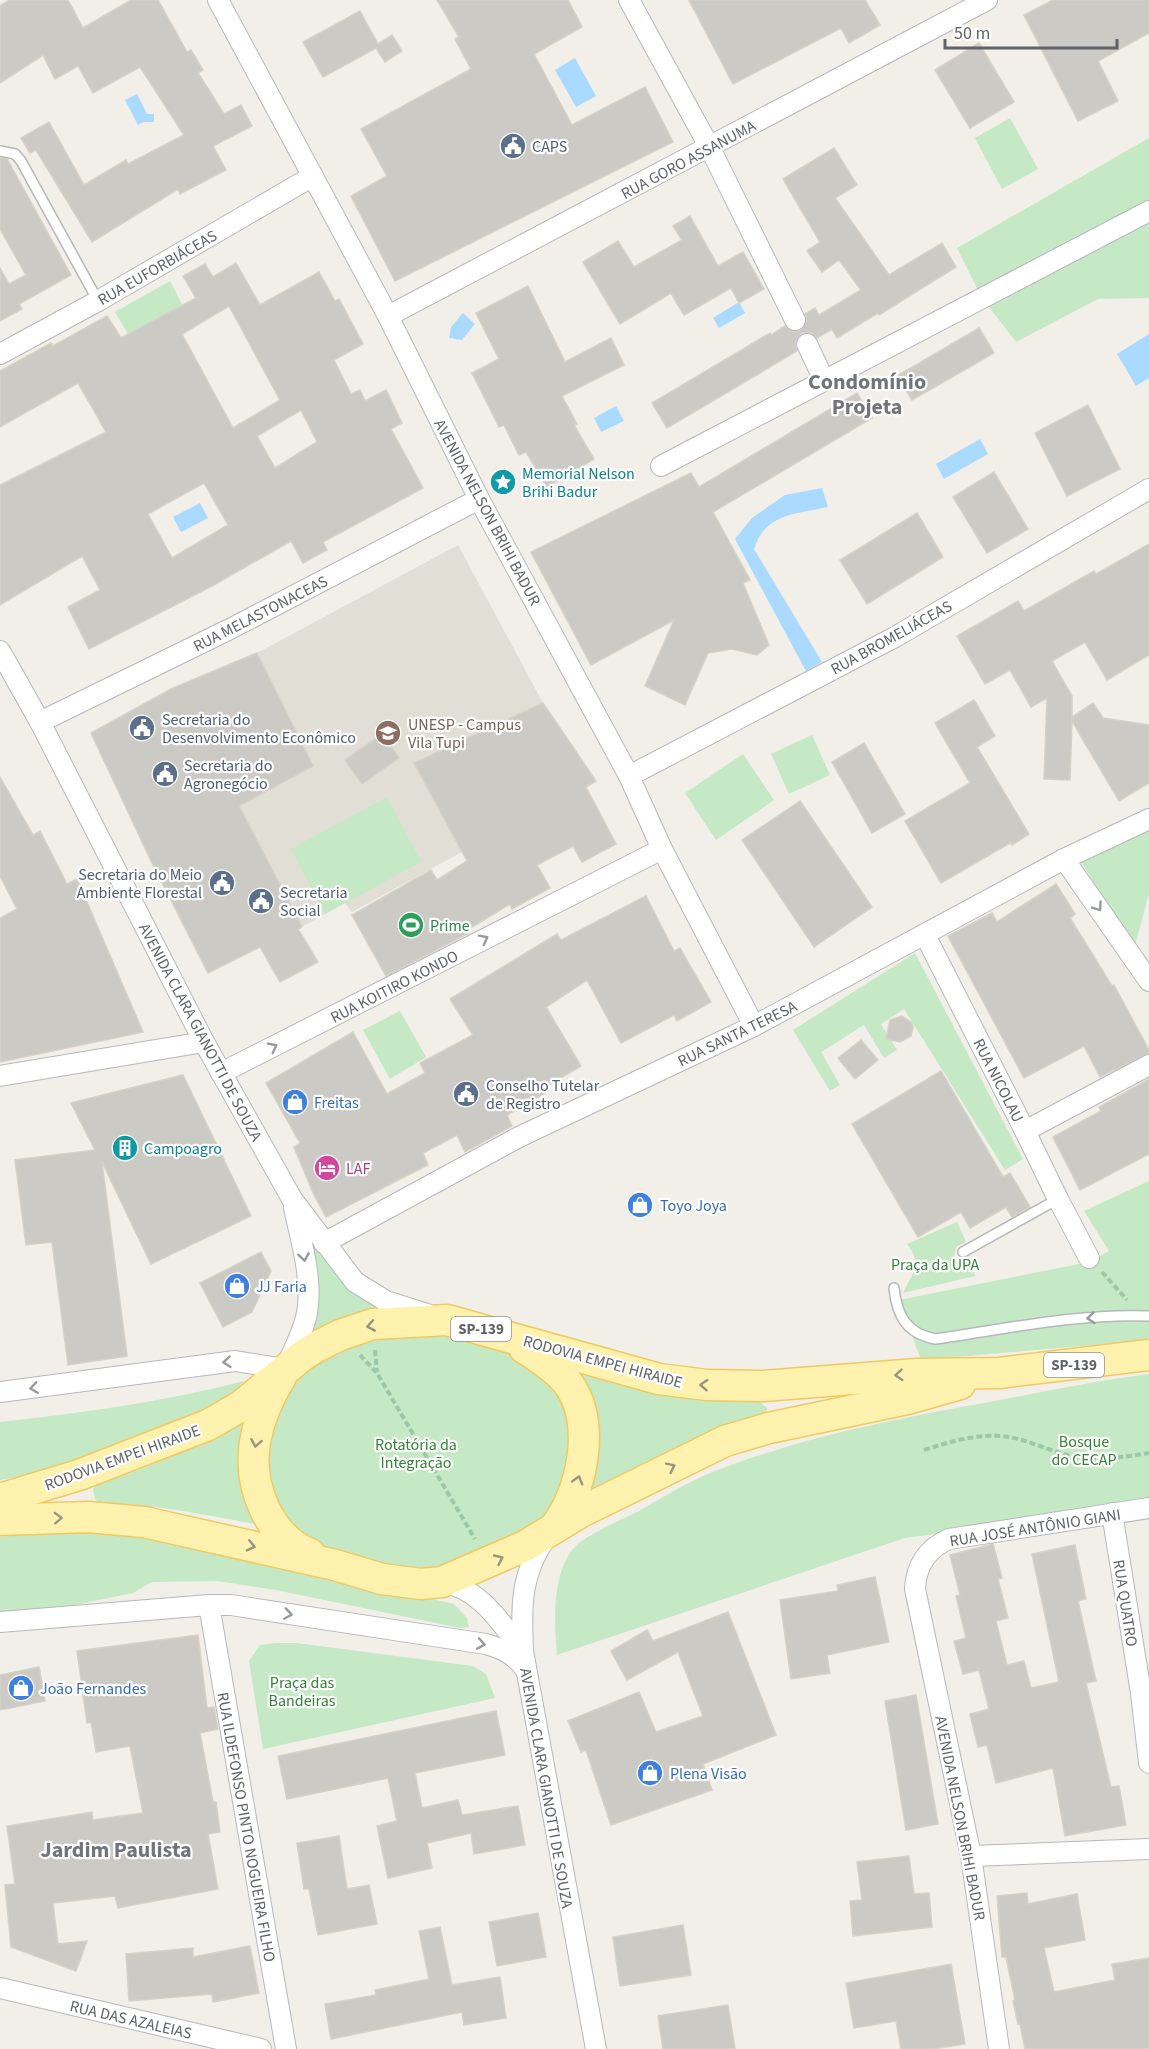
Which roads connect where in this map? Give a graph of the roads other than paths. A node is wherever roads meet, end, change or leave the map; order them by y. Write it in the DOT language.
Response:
graph roads {
  1 [pos="219,0"];
  2 [pos="629,0"];
  3 [pos="987,0"];
  4 [pos="710,148"];
  5 [pos="0,152"];
  6 [pos="313,176"];
  7 [pos="1149,211"];
  8 [pos="98,301"];
  9 [pos="388,316"];
  10 [pos="795,320"];
  11 [pos="807,345"];
  12 [pos="0,354"];
  13 [pos="824,380"];
  14 [pos="661,466"];
  15 [pos="1149,489"];
  16 [pos="479,499"];
  17 [pos="0,651"];
  18 [pos="40,722"];
  19 [pos="629,776"];
  20 [pos="1149,819"];
  21 [pos="662,849"];
  22 [pos="1064,859"];
  23 [pos="925,935"];
  24 [pos="1149,979"];
  25 [pos="754,1026"];
  26 [pos="204,1042"];
  27 [pos="1149,1065"];
  28 [pos="221,1073"];
  29 [pos="0,1076"];
  30 [pos="1025,1131"];
  31 [pos="292,1199"];
  32 [pos="1058,1199"];
  33 [pos="324,1243"];
  34 [pos="963,1252"];
  35 [pos="1089,1258"];
  36 [pos="894,1288"];
  37 [pos="1144,1315"];
  38 [pos="447,1320"];
  39 [pos="485,1330"];
  40 [pos="1149,1356"];
  41 [pos="285,1370"];
  42 [pos="999,1373"];
  43 [pos="0,1392"];
  44 [pos="0,1499"];
  45 [pos="1149,1508"];
  46 [pos="1112,1514"];
  47 [pos="0,1520"];
  48 [pos="551,1531"];
  49 [pos="335,1565"];
  50 [pos="442,1582"];
  51 [pos="915,1589"];
  52 [pos="209,1605"];
  53 [pos="0,1623"];
  54 [pos="524,1660"];
  55 [pos="1145,1692"];
  56 [pos="1149,1763"];
  57 [pos="1149,1849"];
  58 [pos="971,1856"];
  59 [pos="0,1988"];
  60 [pos="261,2049"];
  61 [pos="286,2049"];
  62 [pos="596,2049"];
  63 [pos="999,2049"];
  1 -- 6 [label="street, AVENIDA NELSON BRIHI BADUR"];
  2 -- 4 [label="street"];
  3 -- 4 [label="street, RUA GORO ASSANUMA"];
  4 -- 9 [label="street, RUA GORO ASSANUMA"];
  4 -- 10 [label="street"];
  5 -- 8 [label="lane"];
  6 -- 8 [label="street, RUA EUFORBIÁCEAS"];
  6 -- 9 [label="street, AVENIDA NELSON BRIHI BADUR"];
  7 -- 13 [label="street"];
  8 -- 12 [label="street, RUA EUFORBIÁCEAS"];
  9 -- 16 [label="street, AVENIDA NELSON BRIHI BADUR"];
  11 -- 13 [label="street"];
  13 -- 14 [label="street"];
  15 -- 19 [label="street, RUA BROMELIÁCEAS"];
  16 -- 18 [label="street, RUA MELASTONACEAS"];
  16 -- 19 [label="street, AVENIDA NELSON BRIHI BADUR"];
  17 -- 18 [label="street, AVENIDA CLARA GIANOTTI DE SOUZA"];
  18 -- 26 [label="street, AVENIDA CLARA GIANOTTI DE SOUZA"];
  19 -- 21 [label="street, AVENIDA NELSON BRIHI BADUR"];
  20 -- 22 [label="street, RUA SANTA TERESA"];
  21 -- 25 [label="street, AVENIDA NELSON BRIHI BADUR"];
  28 -- 21 [label="street, RUA KOITIRO KONDO, one-way"];
  22 -- 23 [label="street, RUA SANTA TERESA"];
  22 -- 24 [label="street, one-way"];
  23 -- 25 [label="street, RUA SANTA TERESA"];
  23 -- 30 [label="street, RUA NICOLAU"];
  25 -- 33 [label="street, RUA SANTA TERESA"];
  26 -- 28 [label="street, AVENIDA CLARA GIANOTTI DE SOUZA"];
  26 -- 29 [label="street"];
  27 -- 30 [label="street, RUA NICOLAU"];
  28 -- 31 [label="street, AVENIDA CLARA GIANOTTI DE SOUZA"];
  30 -- 32 [label="street"];
  31 -- 33 [label="street, AVENIDA CLARA GIANOTTI DE SOUZA"];
  31 -- 41 [label="street, one-way"];
  32 -- 34 [label="lane"];
  32 -- 35 [label="street"];
  33 -- 38 [label="street, AVENIDA CLARA GIANOTTI DE SOUZA"];
  37 -- 36 [label="lane, one-way"];
  38 -- 39 [label="main road, RODOVIA EMPEI HIRAIDE / SP-139"];
  38 -- 41 [label="main road, RODOVIA EMPEI HIRAIDE / SP-139, one-way"];
  42 -- 39 [label="main road, RODOVIA EMPEI HIRAIDE / SP-139, one-way"];
  48 -- 39 [label="main road, one-way"];
  40 -- 42 [label="main road, RODOVIA EMPEI HIRAIDE / SP-139"];
  41 -- 43 [label="street, one-way"];
  41 -- 44 [label="main road, RODOVIA EMPEI HIRAIDE / SP-139"];
  41 -- 49 [label="main road, one-way"];
  48 -- 42 [label="main road, RODOVIA EMPEI HIRAIDE / SP-139, one-way"];
  45 -- 46 [label="street, RUA JOSÉ ANTÔNIO GIANI"];
  46 -- 51 [label="street, RUA JOSÉ ANTÔNIO GIANI"];
  46 -- 55 [label="street, RUA QUATRO"];
  47 -- 49 [label="main road, RODOVIA EMPEI HIRAIDE / SP-139, one-way"];
  50 -- 48 [label="main road, RODOVIA EMPEI HIRAIDE / SP-139, one-way"];
  48 -- 54 [label="street, AVENIDA CLARA GIANOTTI DE SOUZA"];
  49 -- 50 [label="main road, RODOVIA EMPEI HIRAIDE / SP-139"];
  50 -- 54 [label="street"];
  51 -- 58 [label="street, AVENIDA NELSON BRIHI BADUR"];
  52 -- 53 [label="street"];
  52 -- 54 [label="street, one-way"];
  52 -- 61 [label="street, RUA ILDEFONSO PINTO NOGUEIRA FILHO"];
  54 -- 62 [label="street, AVENIDA CLARA GIANOTTI DE SOUZA"];
  55 -- 56 [label="street, RUA QUATRO"];
  57 -- 58 [label="street"];
  58 -- 63 [label="street, AVENIDA NELSON BRIHI BADUR"];
  59 -- 60 [label="street, RUA DAS AZALEIAS"];
}
